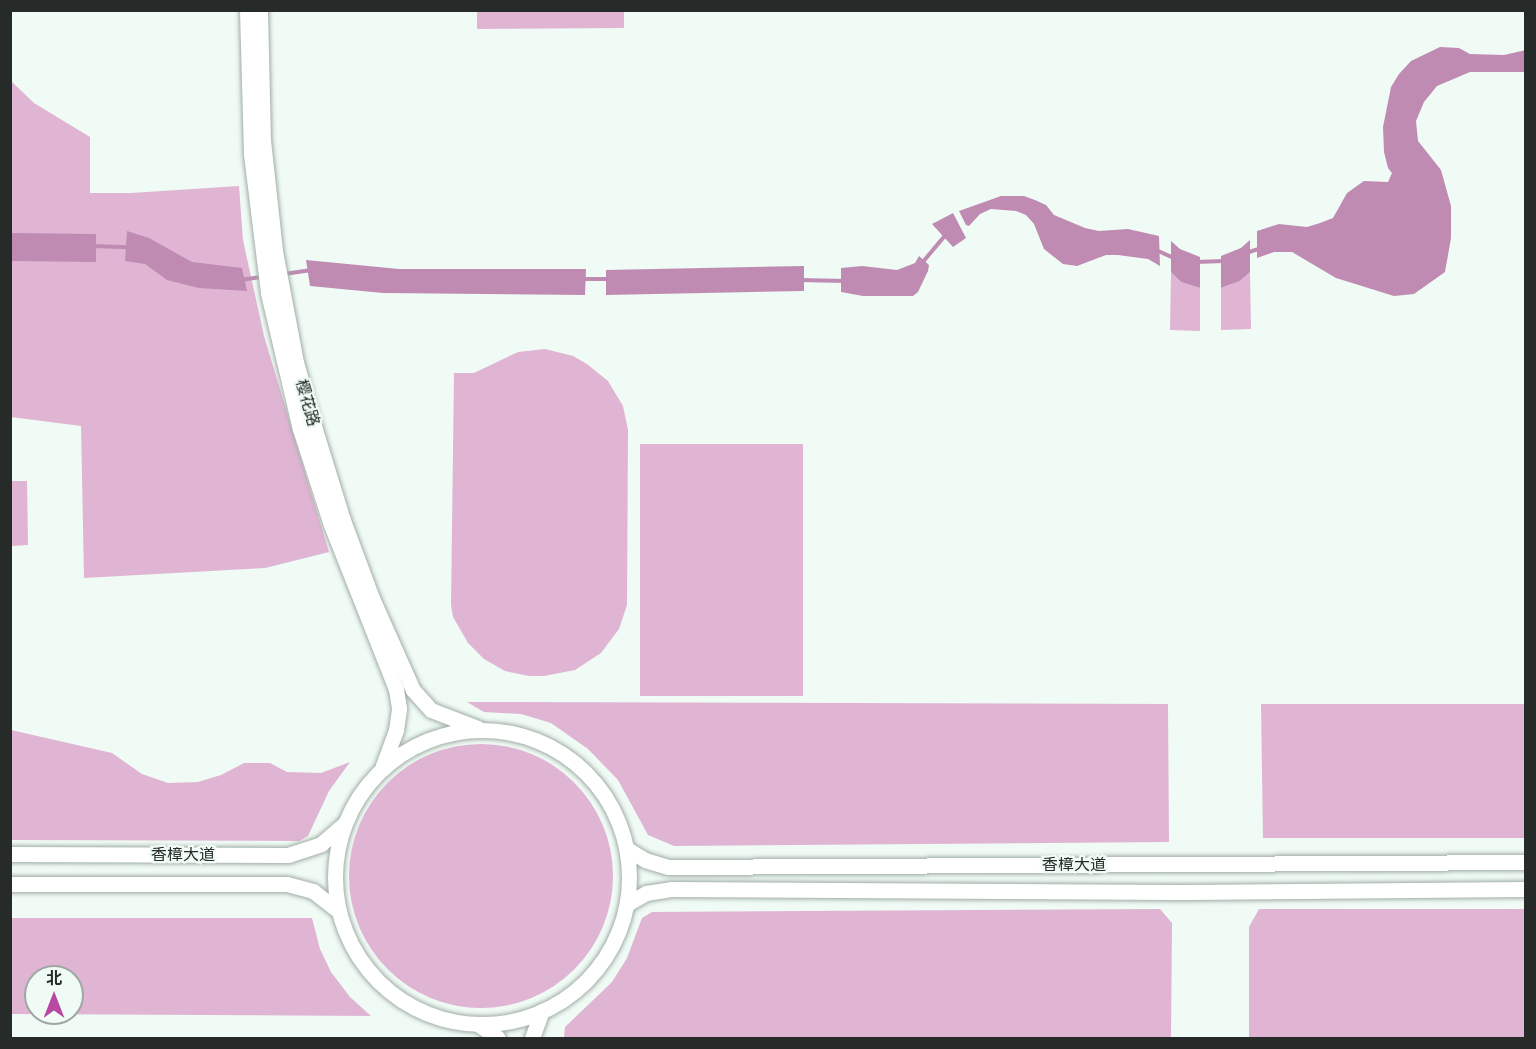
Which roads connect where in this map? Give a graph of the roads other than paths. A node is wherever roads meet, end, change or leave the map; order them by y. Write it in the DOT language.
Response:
graph roads {
  1 [pos="247,10"];
  2 [pos="260,10"];
  3 [pos="270,263"];
  4 [pos="275,292"];
  5 [pos="490,731"];
  6 [pos="380,772"];
  7 [pos="346,823"];
  8 [pos="627,849"];
  9 [pos="10,854"];
  10 [pos="1526,862"];
  11 [pos="10,884"];
  12 [pos="1526,889"];
  13 [pos="627,904"];
  14 [pos="339,911"];
  15 [pos="542,1011"];
  16 [pos="478,1024"];
  17 [pos="498,1038"];
  18 [pos="532,1038"];
  1 -- 3 [label="street, 樱花路"];
  2 -- 3 [label="street, 樱花路"];
  3 -- 4 [label="street, 樱花路"];
  4 -- 5 [label="street, 樱花路"];
  4 -- 6 [label="street, 樱花路"];
  5 -- 6 [label="street"];
  5 -- 8 [label="street"];
  6 -- 7 [label="street"];
  7 -- 9 [label="street, 香樟大道"];
  7 -- 14 [label="street"];
  8 -- 10 [label="street, 香樟大道"];
  8 -- 13 [label="street"];
  11 -- 14 [label="street, 香樟大道"];
  12 -- 13 [label="street, 香樟大道"];
  13 -- 15 [label="street"];
  14 -- 16 [label="street"];
  15 -- 16 [label="street"];
  15 -- 18 [label="street"];
  16 -- 17 [label="street"];
}
